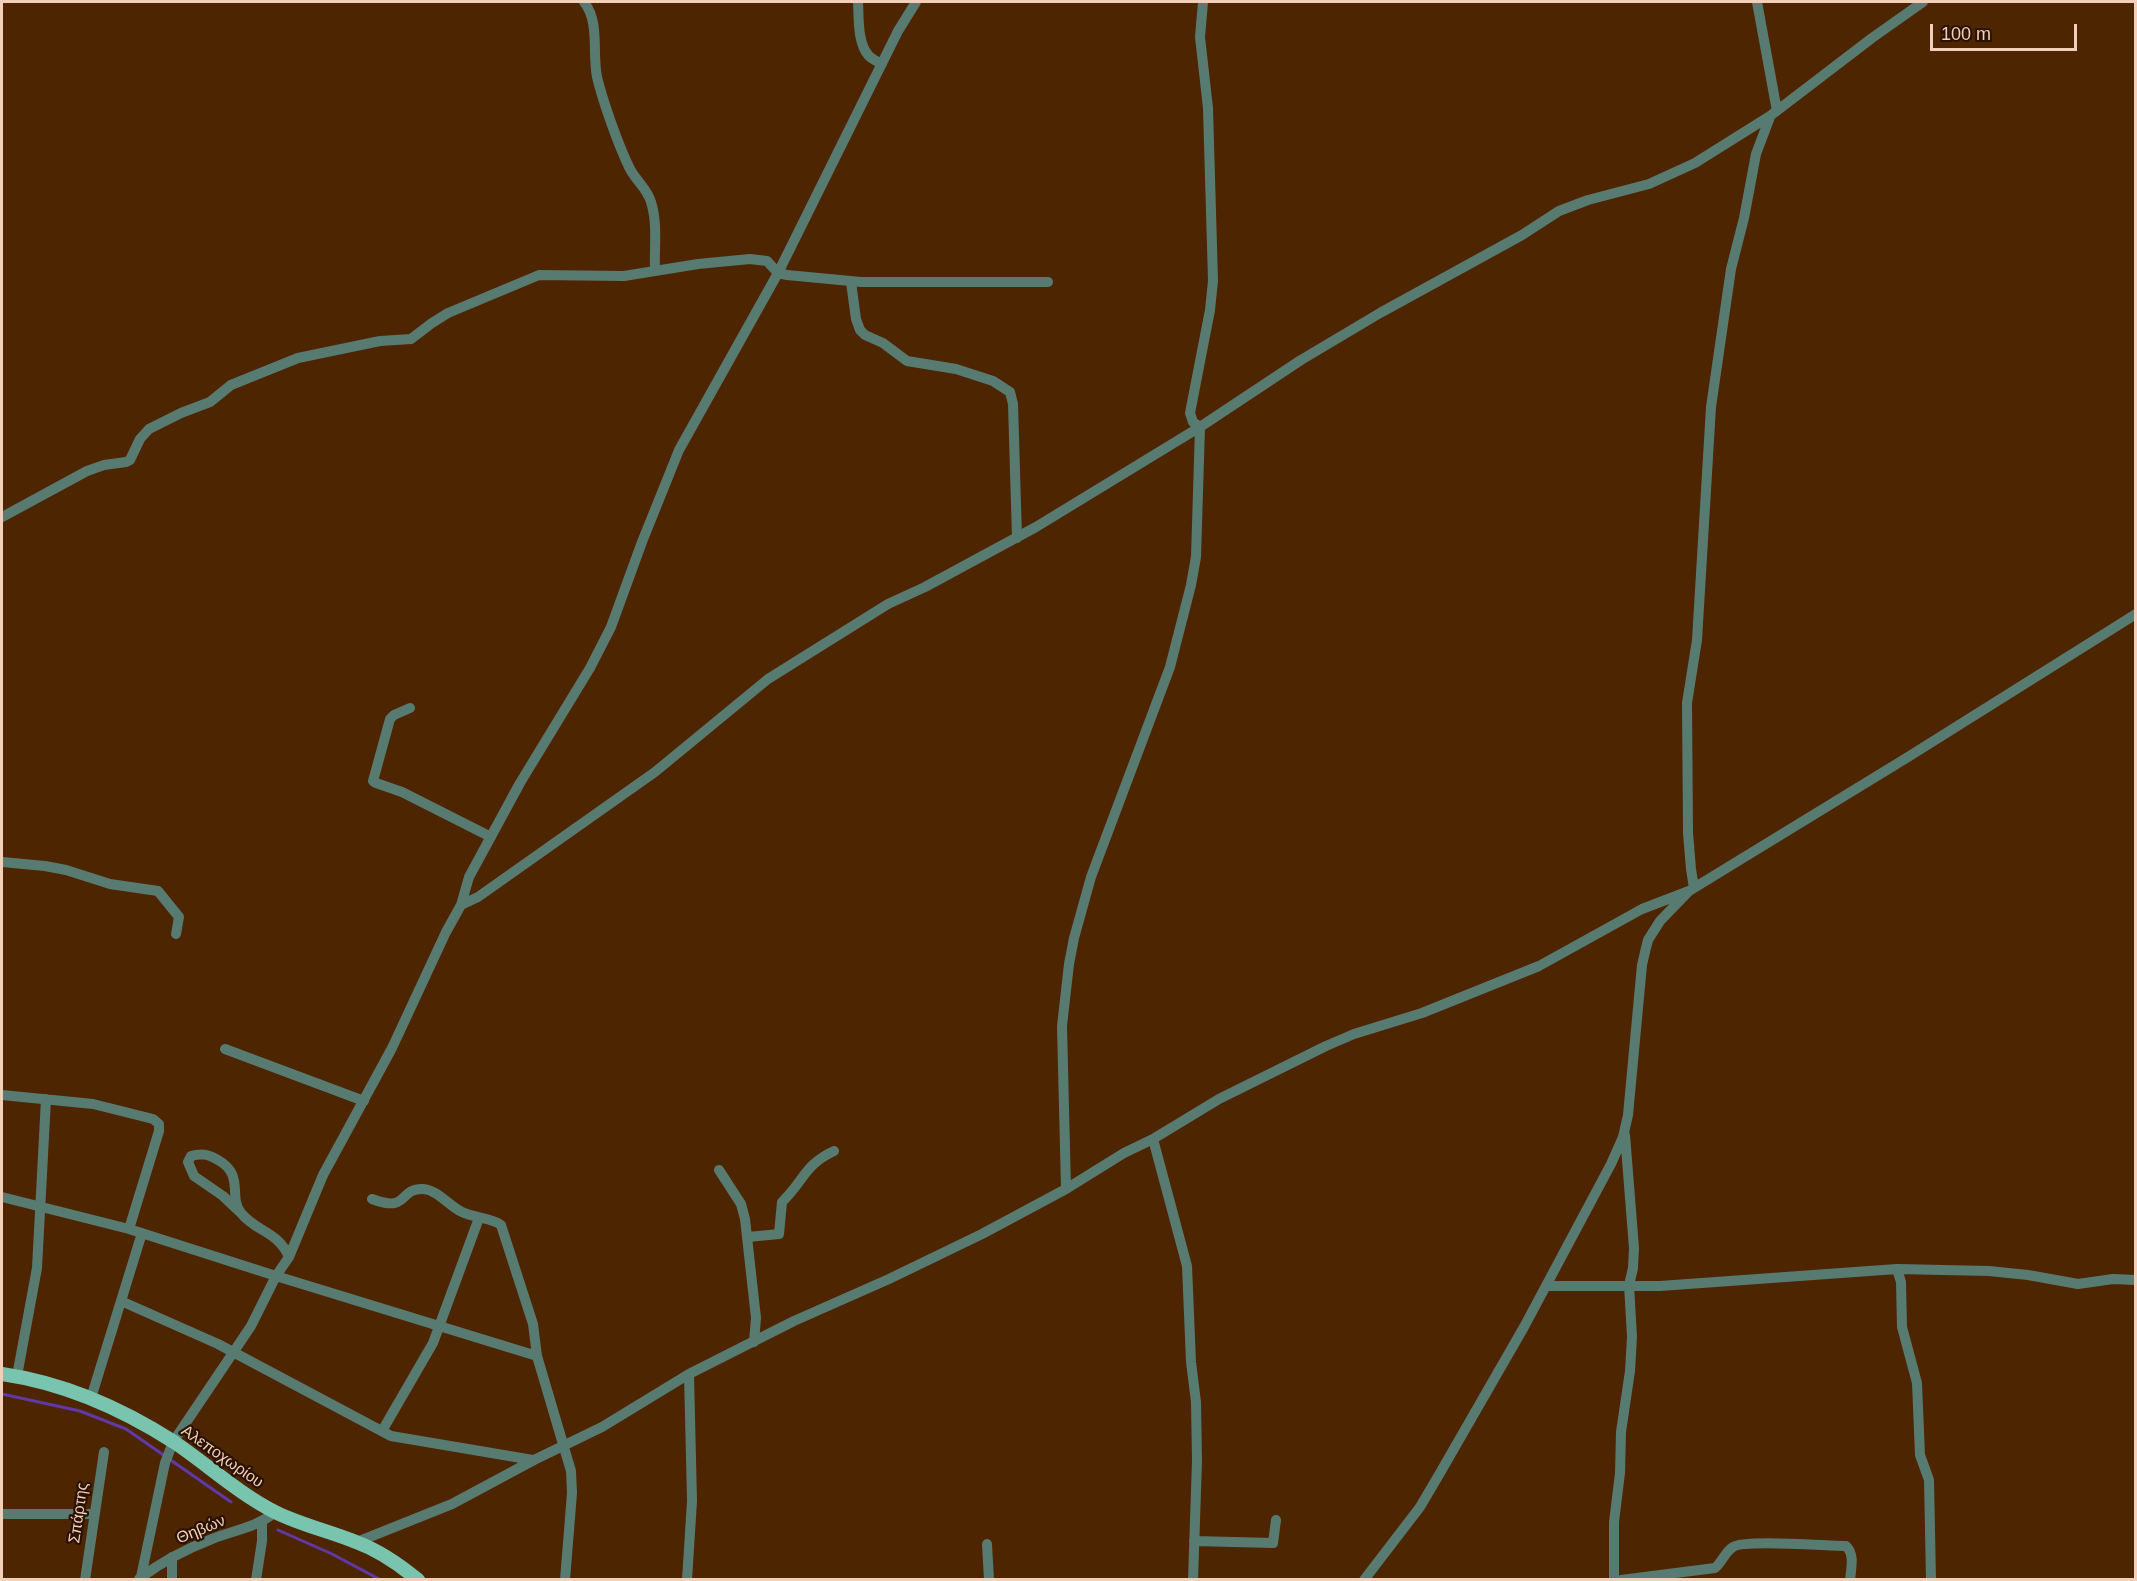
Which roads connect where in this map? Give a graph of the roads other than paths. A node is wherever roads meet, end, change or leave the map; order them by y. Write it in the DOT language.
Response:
graph roads {
  1 [pos="584,2"];
  2 [pos="858,2"];
  3 [pos="916,2"];
  4 [pos="1203,2"];
  5 [pos="1757,2"];
  6 [pos="1923,2"];
  7 [pos="882,64"];
  8 [pos="1774,114"];
  9 [pos="655,271"];
  10 [pos="778,273"];
  11 [pos="851,282"];
  12 [pos="1048,282"];
  13 [pos="1200,427"];
  14 [pos="2,517"];
  15 [pos="1017,537"];
  16 [pos="2136,614"];
  17 [pos="410,708"];
  18 [pos="491,837"];
  19 [pos="2,862"];
  20 [pos="1692,889"];
  21 [pos="461,905"];
  22 [pos="176,934"];
  23 [pos="225,1048"];
  24 [pos="2,1095"];
  25 [pos="46,1099"];
  26 [pos="364,1101"];
  27 [pos="1625,1130"];
  28 [pos="1153,1139"];
  29 [pos="834,1151"];
  30 [pos="719,1170"];
  31 [pos="1066,1189"];
  32 [pos="2,1197"];
  33 [pos="372,1199"];
  34 [pos="40,1207"];
  35 [pos="240,1212"];
  36 [pos="479,1218"];
  37 [pos="129,1229"];
  38 [pos="142,1233"];
  39 [pos="748,1237"];
  40 [pos="289,1257"];
  41 [pos="1897,1269"];
  42 [pos="276,1276"];
  43 [pos="2136,1280"];
  44 [pos="1629,1285"];
  45 [pos="1547,1286"];
  46 [pos="121,1301"];
  47 [pos="440,1326"];
  48 [pos="754,1342"];
  49 [pos="232,1353"];
  50 [pos="537,1356"];
  51 [pos="2,1374"];
  52 [pos="689,1374"];
  53 [pos="17,1376"];
  54 [pos="91,1398"];
  55 [pos="382,1431"];
  56 [pos="172,1444"];
  57 [pos="563,1445"];
  58 [pos="104,1452"];
  59 [pos="534,1460"];
  60 [pos="276,1512"];
  61 [pos="2,1514"];
  62 [pos="94,1514"];
  63 [pos="1276,1520"];
  64 [pos="262,1523"];
  65 [pos="1194,1541"];
  66 [pos="357,1542"];
  67 [pos="987,1544"];
  68 [pos="172,1557"];
  69 [pos="140,1578"];
  70 [pos="85,1580"];
  71 [pos="172,1580"];
  72 [pos="256,1580"];
  73 [pos="418,1580"];
  74 [pos="565,1580"];
  75 [pos="687,1580"];
  76 [pos="989,1580"];
  77 [pos="1193,1580"];
  78 [pos="1364,1580"];
  79 [pos="1614,1580"];
  80 [pos="1621,1580"];
  81 [pos="1850,1580"];
  82 [pos="1931,1580"];
  1 -- 9 [label="street"];
  2 -- 7 [label="street"];
  3 -- 7 [label="street"];
  4 -- 13 [label="street"];
  5 -- 8 [label="street"];
  6 -- 8 [label="street"];
  7 -- 10 [label="street"];
  8 -- 13 [label="street"];
  8 -- 20 [label="street"];
  9 -- 10 [label="street"];
  9 -- 14 [label="street"];
  10 -- 11 [label="street"];
  10 -- 18 [label="street"];
  11 -- 12 [label="street"];
  11 -- 15 [label="street"];
  13 -- 15 [label="street"];
  13 -- 31 [label="street"];
  15 -- 21 [label="street"];
  16 -- 20 [label="street"];
  17 -- 18 [label="street"];
  18 -- 21 [label="street"];
  19 -- 22 [label="street"];
  20 -- 27 [label="street"];
  20 -- 28 [label="street"];
  21 -- 26 [label="street"];
  23 -- 26 [label="street"];
  24 -- 25 [label="street"];
  25 -- 34 [label="street"];
  25 -- 37 [label="street"];
  26 -- 40 [label="street"];
  27 -- 44 [label="street"];
  27 -- 45 [label="street"];
  28 -- 31 [label="street"];
  28 -- 65 [label="street"];
  29 -- 39 [label="street"];
  30 -- 39 [label="street"];
  31 -- 48 [label="street"];
  32 -- 34 [label="street"];
  33 -- 36 [label="street"];
  34 -- 37 [label="street"];
  34 -- 53 [label="street"];
  35 -- 35 [label="street"];
  35 -- 40 [label="street"];
  36 -- 47 [label="street"];
  36 -- 50 [label="street"];
  37 -- 38 [label="street"];
  38 -- 42 [label="street"];
  38 -- 46 [label="street"];
  39 -- 48 [label="street"];
  40 -- 42 [label="street"];
  41 -- 43 [label="street"];
  41 -- 44 [label="street"];
  41 -- 82 [label="street"];
  42 -- 47 [label="street"];
  42 -- 49 [label="street"];
  44 -- 45 [label="street"];
  44 -- 79 [label="street"];
  45 -- 78 [label="street"];
  46 -- 49 [label="street"];
  46 -- 54 [label="street"];
  47 -- 50 [label="street"];
  47 -- 55 [label="street"];
  48 -- 52 [label="street"];
  49 -- 55 [label="street"];
  49 -- 56 [label="street"];
  50 -- 57 [label="street"];
  51 -- 53 [label="main road, Αλεποχωρίου"];
  52 -- 57 [label="street"];
  52 -- 75 [label="street"];
  53 -- 54 [label="main road, Αλεποχωρίου"];
  54 -- 56 [label="main road, Αλεποχωρίου"];
  55 -- 59 [label="street"];
  56 -- 60 [label="main road, Αλεποχωρίου"];
  56 -- 69 [label="street"];
  57 -- 59 [label="street"];
  57 -- 74 [label="street"];
  58 -- 62 [label="street, Σπάρτης"];
  59 -- 66 [label="street"];
  60 -- 64 [label="street, Θηβών"];
  60 -- 66 [label="main road, Αλεποχωρίου"];
  61 -- 62 [label="street"];
  62 -- 70 [label="street, Σπάρτης"];
  63 -- 65 [label="street"];
  64 -- 68 [label="street, Θηβών"];
  64 -- 72 [label="street"];
  65 -- 77 [label="street"];
  66 -- 73 [label="main road, Αλεποχωρίου"];
  67 -- 76 [label="street"];
  68 -- 69 [label="street, Θηβών"];
  68 -- 71 [label="street"];
  80 -- 81 [label="street"];
}
